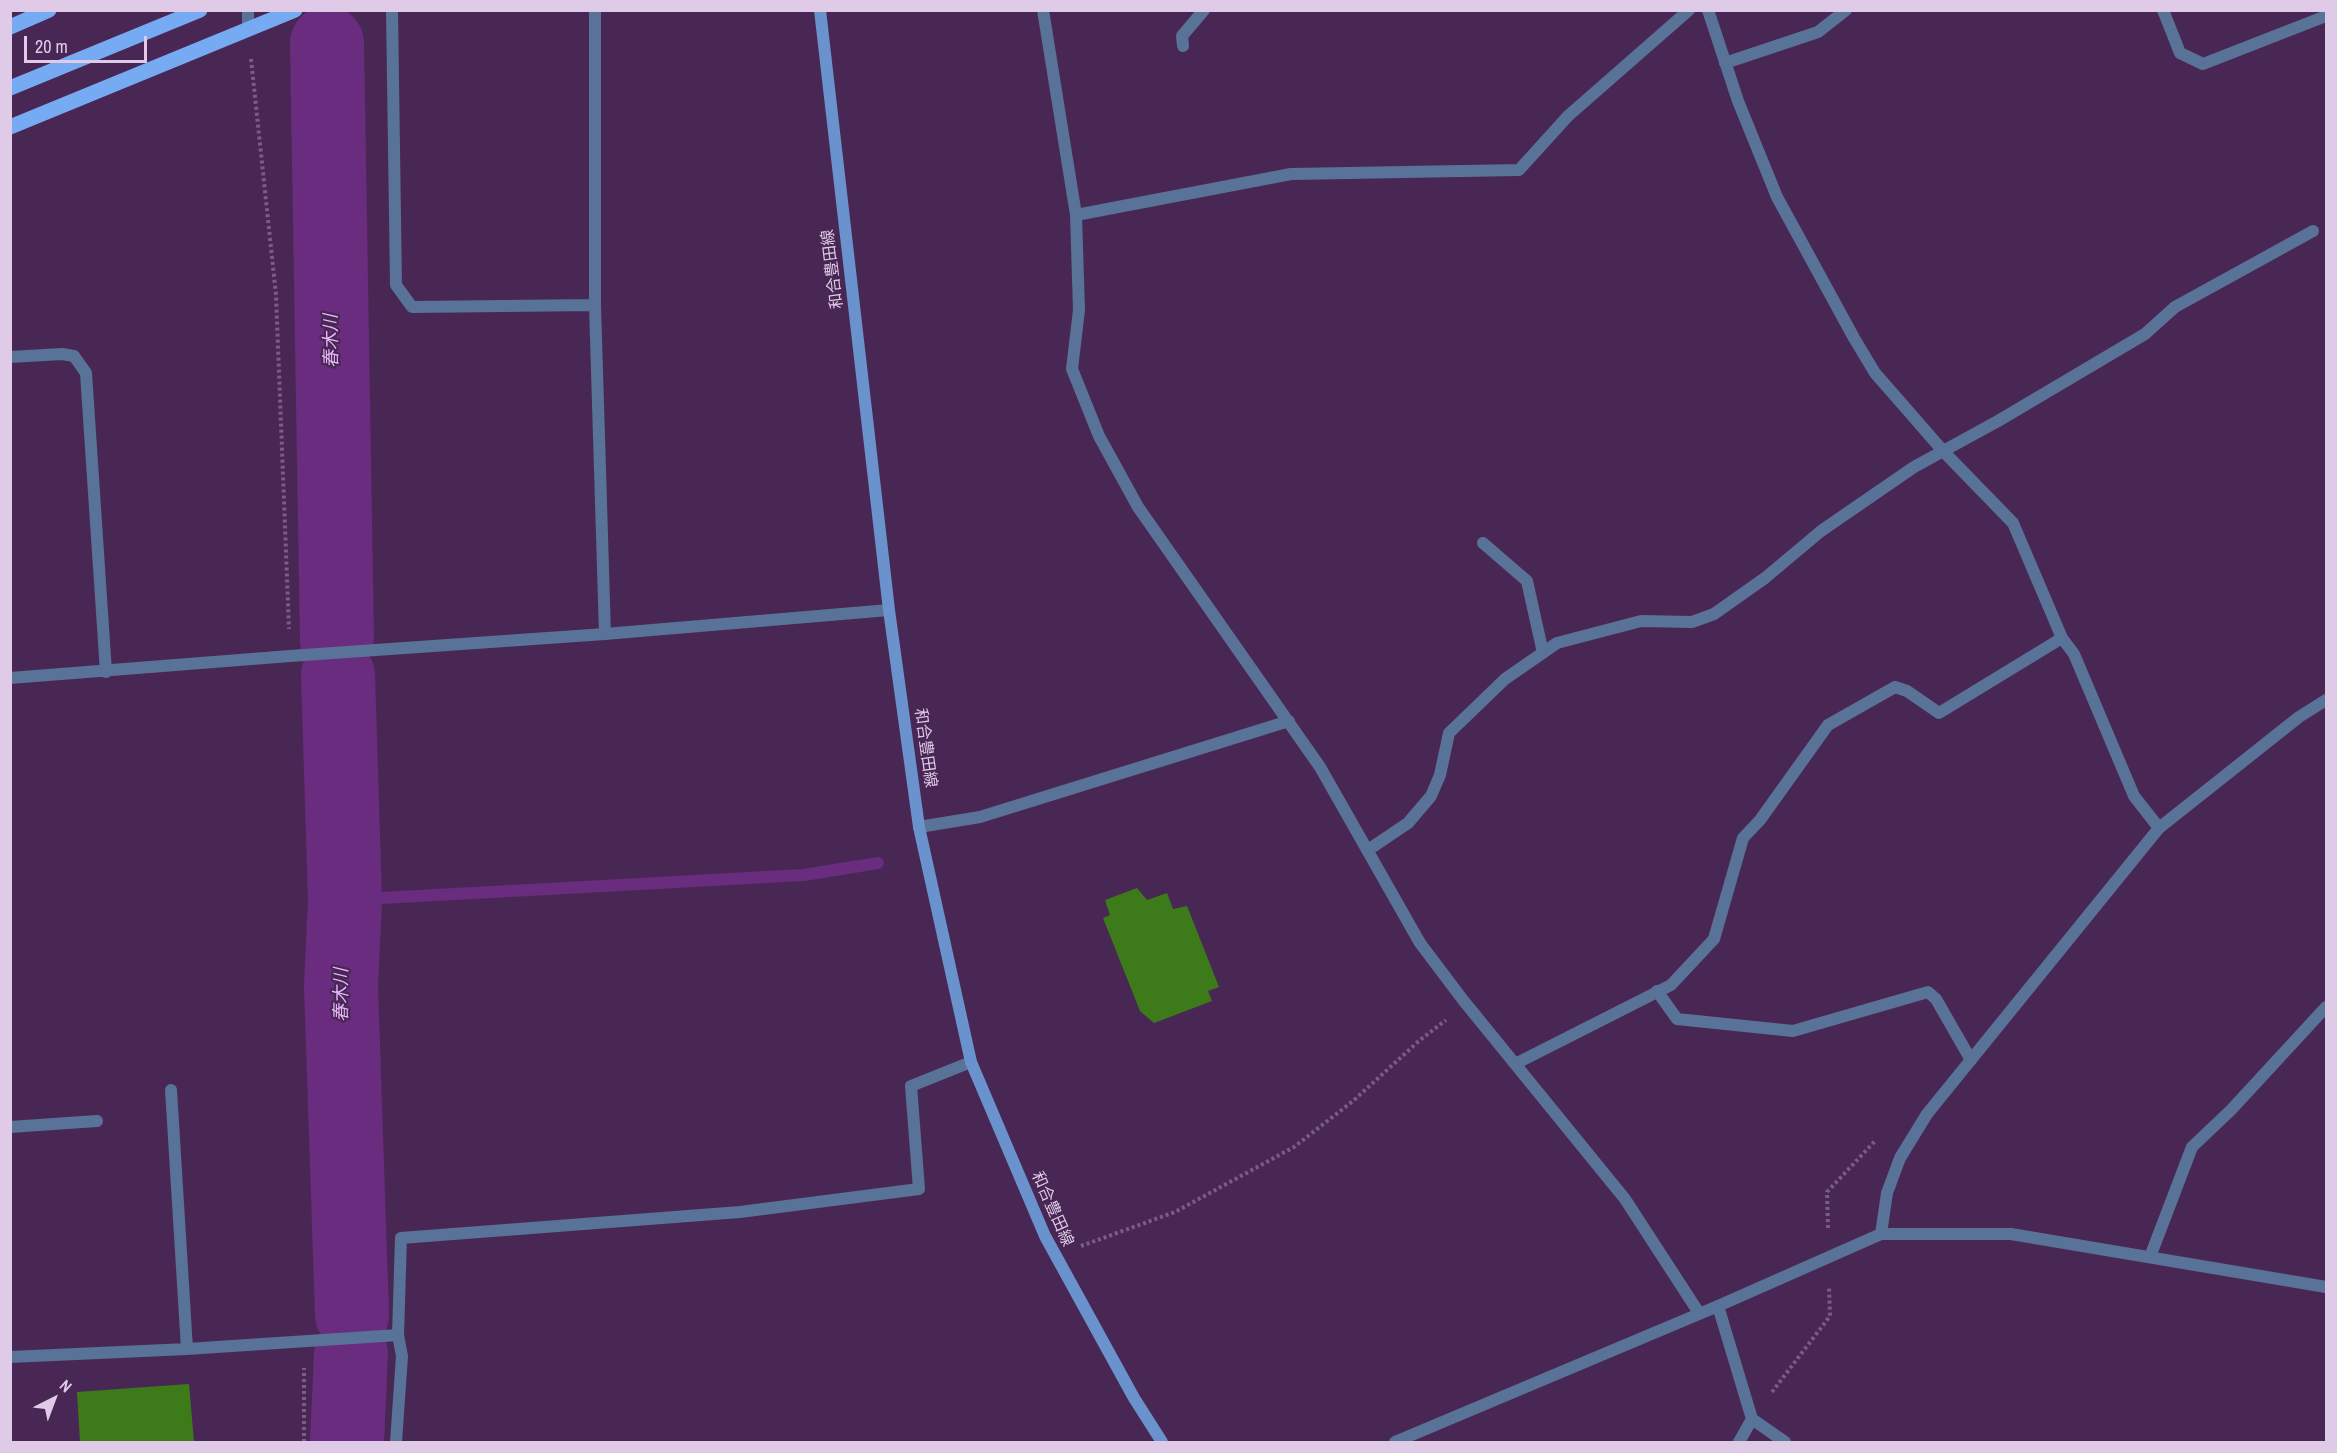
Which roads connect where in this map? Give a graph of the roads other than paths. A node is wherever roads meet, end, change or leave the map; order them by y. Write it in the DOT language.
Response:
graph roads {
  1 [pos="50,10"];
  2 [pos="200,10"];
  3 [pos="248,10"];
  4 [pos="295,10"];
  5 [pos="392,10"];
  6 [pos="595,10"];
  7 [pos="820,10"];
  8 [pos="1043,10"];
  9 [pos="1204,10"];
  10 [pos="1689,10"];
  11 [pos="1708,10"];
  12 [pos="1846,10"];
  13 [pos="2163,10"];
  14 [pos="2326,16"];
  15 [pos="10,27"];
  16 [pos="248,29"];
  17 [pos="1183,46"];
  18 [pos="1725,63"];
  19 [pos="10,88"];
  20 [pos="10,127"];
  21 [pos="1076,215"];
  22 [pos="2313,231"];
  23 [pos="595,304"];
  24 [pos="10,357"];
  25 [pos="1943,451"];
  26 [pos="1483,543"];
  27 [pos="889,610"];
  28 [pos="605,634"];
  29 [pos="2062,638"];
  30 [pos="1543,653"];
  31 [pos="106,672"];
  32 [pos="10,678"];
  33 [pos="2326,700"];
  34 [pos="1289,721"];
  35 [pos="919,827"];
  36 [pos="2159,828"];
  37 [pos="1368,850"];
  38 [pos="1657,991"];
  39 [pos="2326,1007"];
  40 [pos="1971,1060"];
  41 [pos="971,1062"];
  42 [pos="1515,1064"];
  43 [pos="171,1090"];
  44 [pos="97,1121"];
  45 [pos="10,1127"];
  46 [pos="1881,1234"];
  47 [pos="2150,1257"];
  48 [pos="2326,1287"];
  49 [pos="1718,1306"];
  50 [pos="1700,1313"];
  51 [pos="398,1335"];
  52 [pos="187,1349"];
  53 [pos="10,1357"];
  54 [pos="1752,1419"];
  55 [pos="396,1443"];
  56 [pos="1162,1443"];
  57 [pos="1395,1443"];
  58 [pos="1739,1443"];
  59 [pos="1785,1443"];
  1 -- 15 [label="main road"];
  2 -- 19 [label="main road"];
  3 -- 16 [label="street"];
  4 -- 16 [label="main road"];
  5 -- 23 [label="street"];
  6 -- 23 [label="street"];
  7 -- 27 [label="main road, 和合豊田線"];
  8 -- 21 [label="street"];
  9 -- 17 [label="street"];
  10 -- 21 [label="street"];
  11 -- 18 [label="street"];
  12 -- 18 [label="street"];
  13 -- 14 [label="street"];
  16 -- 20 [label="main road"];
  18 -- 25 [label="street"];
  21 -- 34 [label="street"];
  22 -- 25 [label="street"];
  23 -- 28 [label="street"];
  24 -- 31 [label="street"];
  25 -- 29 [label="street"];
  25 -- 30 [label="street"];
  26 -- 30 [label="street"];
  27 -- 28 [label="street"];
  27 -- 35 [label="main road, 和合豊田線"];
  28 -- 31 [label="street"];
  29 -- 36 [label="street"];
  29 -- 38 [label="street"];
  30 -- 37 [label="street"];
  31 -- 32 [label="street"];
  33 -- 36 [label="street"];
  34 -- 35 [label="street"];
  34 -- 37 [label="street"];
  35 -- 41 [label="main road, 和合豊田線"];
  36 -- 40 [label="street"];
  37 -- 42 [label="street"];
  38 -- 40 [label="street"];
  38 -- 42 [label="street"];
  39 -- 47 [label="street"];
  40 -- 46 [label="street"];
  41 -- 51 [label="street"];
  41 -- 56 [label="main road, 和合豊田線"];
  42 -- 50 [label="street"];
  43 -- 52 [label="street"];
  44 -- 45 [label="street"];
  46 -- 47 [label="street"];
  46 -- 49 [label="street"];
  47 -- 48 [label="street"];
  49 -- 50 [label="street"];
  49 -- 54 [label="street"];
  50 -- 57 [label="street"];
  51 -- 52 [label="street"];
  51 -- 55 [label="street"];
  52 -- 53 [label="street"];
  54 -- 58 [label="street"];
  54 -- 59 [label="street"];
}
